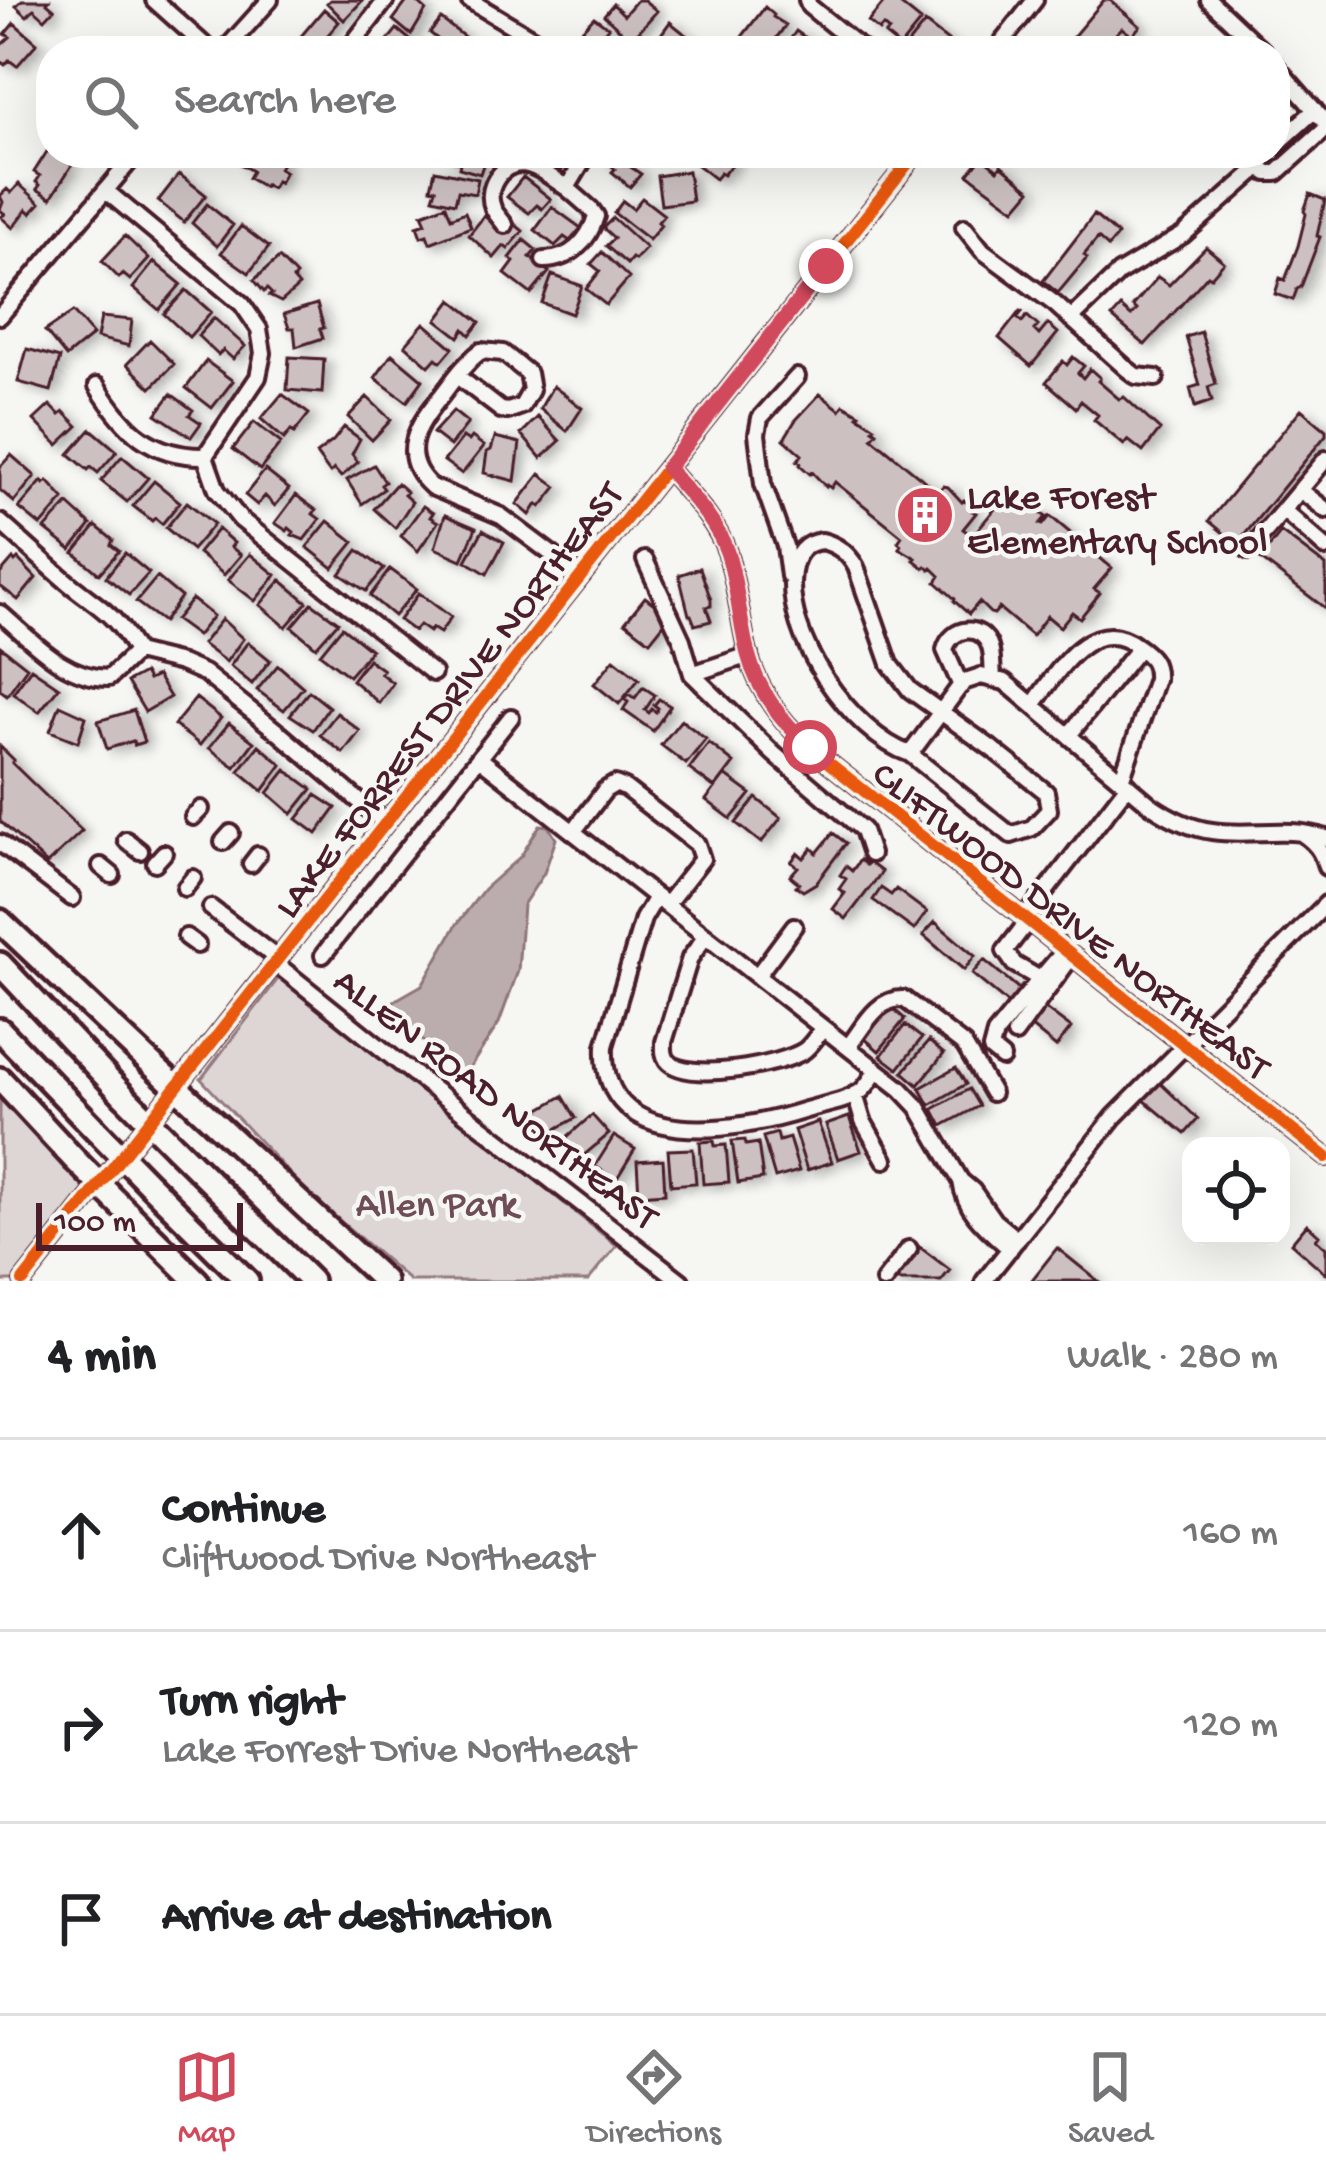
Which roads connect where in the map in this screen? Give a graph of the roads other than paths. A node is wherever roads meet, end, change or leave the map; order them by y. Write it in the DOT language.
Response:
graph roads {
  1 [pos="154,0"];
  2 [pos="270,0"];
  3 [pos="386,0"];
  4 [pos="469,0"];
  5 [pos="807,0"];
  6 [pos="1035,0"];
  7 [pos="1208,0"];
  8 [pos="1226,5"];
  9 [pos="194,36"];
  10 [pos="238,36"];
  11 [pos="362,36"];
  12 [pos="529,36"];
  13 [pos="846,36"];
  14 [pos="1007,36"];
  15 [pos="1251,36"];
  16 [pos="1290,82"];
  17 [pos="1315,110"];
  18 [pos="1326,126"];
  19 [pos="1290,133"];
  20 [pos="1290,160"];
  21 [pos="124,168"];
  22 [pos="507,168"];
  23 [pos="531,168"];
  24 [pos="579,168"];
  25 [pos="904,168"];
  26 [pos="1254,168"];
  27 [pos="567,188"];
  28 [pos="106,190"];
  29 [pos="506,225"];
  30 [pos="964,227"];
  31 [pos="544,260"];
  32 [pos="0,316"];
  33 [pos="1070,319"];
  34 [pos="457,376"];
  35 [pos="797,377"];
  36 [pos="1156,378"];
  37 [pos="97,386"];
  38 [pos="205,456"];
  39 [pos="1326,459"];
  40 [pos="667,468"];
  41 [pos="1300,490"];
  42 [pos="1283,510"];
  43 [pos="1326,510"];
  44 [pos="0,522"];
  45 [pos="1326,548"];
  46 [pos="1249,551"];
  47 [pos="645,560"];
  48 [pos="581,577"];
  49 [pos="791,586"];
  50 [pos="0,613"];
  51 [pos="1139,648"];
  52 [pos="142,653"];
  53 [pos="748,655"];
  54 [pos="434,673"];
  55 [pos="692,674"];
  56 [pos="993,679"];
  57 [pos="962,686"];
  58 [pos="1033,705"];
  59 [pos="942,712"];
  60 [pos="511,717"];
  61 [pos="1069,735"];
  62 [pos="910,754"];
  63 [pos="479,758"];
  64 [pos="1125,782"];
  65 [pos="385,824"];
  66 [pos="1297,830"];
  67 [pos="573,832"];
  68 [pos="1326,838"];
  69 [pos="125,839"];
  70 [pos="0,842"];
  71 [pos="140,851"];
  72 [pos="872,854"];
  73 [pos="1326,868"];
  74 [pos="71,898"];
  75 [pos="661,901"];
  76 [pos="1326,904"];
  77 [pos="216,906"];
  78 [pos="1027,919"];
  79 [pos="0,921"];
  80 [pos="794,926"];
  81 [pos="706,936"];
  82 [pos="1069,953"];
  83 [pos="323,955"];
  84 [pos="277,961"];
  85 [pos="0,964"];
  86 [pos="757,976"];
  87 [pos="1040,979"];
  88 [pos="823,1028"];
  89 [pos="0,1030"];
  90 [pos="1015,1034"];
  91 [pos="1185,1046"];
  92 [pos="848,1047"];
  93 [pos="1002,1058"];
  94 [pos="877,1070"];
  95 [pos="0,1079"];
  96 [pos="992,1093"];
  97 [pos="855,1094"];
  98 [pos="1326,1157"];
  99 [pos="885,1160"];
  100 [pos="1013,1244"];
  101 [pos="909,1249"];
  102 [pos="23,1281"];
  103 [pos="197,1281"];
  104 [pos="247,1281"];
  105 [pos="311,1281"];
  106 [pos="384,1281"];
  107 [pos="681,1281"];
  108 [pos="884,1281"];
  109 [pos="984,1281"];
  1 -- 9 [label="street"];
  2 -- 10 [label="street"];
  3 -- 11 [label="street"];
  4 -- 12 [label="street"];
  5 -- 13 [label="street"];
  6 -- 14 [label="street"];
  7 -- 8 [label="street"];
  8 -- 15 [label="street"];
  16 -- 17 [label="street"];
  17 -- 18 [label="street"];
  17 -- 19 [label="street"];
  18 -- 20 [label="street"];
  21 -- 28 [label="street"];
  22 -- 29 [label="street"];
  23 -- 27 [label="street"];
  24 -- 27 [label="street"];
  25 -- 40 [label="street, LAKE FORREST DRIVE NORTHEAST"];
  26 -- 33 [label="street"];
  27 -- 31 [label="street"];
  28 -- 32 [label="street"];
  28 -- 38 [label="street"];
  30 -- 33 [label="street"];
  33 -- 36 [label="street"];
  34 -- 34 [label="street"];
  34 -- 48 [label="street"];
  35 -- 49 [label="street"];
  37 -- 38 [label="street"];
  38 -- 54 [label="street"];
  39 -- 41 [label="street"];
  40 -- 48 [label="street, LAKE FORREST DRIVE NORTHEAST"];
  40 -- 53 [label="street, CLIFTWOOD DRIVE NORTHEAST"];
  41 -- 42 [label="street"];
  41 -- 43 [label="street"];
  42 -- 45 [label="street"];
  42 -- 46 [label="street"];
  44 -- 52 [label="street"];
  47 -- 55 [label="street"];
  48 -- 65 [label="street, LAKE FORREST DRIVE NORTHEAST"];
  49 -- 59 [label="street"];
  49 -- 62 [label="street"];
  50 -- 52 [label="street"];
  51 -- 58 [label="street"];
  51 -- 61 [label="street"];
  51 -- 64 [label="street"];
  52 -- 65 [label="street"];
  53 -- 55 [label="street"];
  53 -- 78 [label="street, CLIFTWOOD DRIVE NORTHEAST"];
  55 -- 72 [label="street"];
  56 -- 57 [label="street"];
  56 -- 57 [label="street"];
  56 -- 58 [label="street"];
  57 -- 59 [label="street"];
  58 -- 61 [label="street"];
  59 -- 62 [label="street"];
  59 -- 62 [label="street"];
  60 -- 63 [label="street"];
  61 -- 64 [label="street"];
  63 -- 67 [label="street"];
  63 -- 83 [label="street"];
  64 -- 66 [label="street"];
  64 -- 78 [label="street"];
  65 -- 84 [label="street, LAKE FORREST DRIVE NORTHEAST"];
  66 -- 68 [label="street"];
  66 -- 73 [label="street"];
  67 -- 75 [label="street"];
  67 -- 75 [label="street"];
  69 -- 71 [label="street"];
  70 -- 74 [label="street"];
  75 -- 81 [label="street"];
  75 -- 97 [label="street"];
  76 -- 91 [label="street"];
  77 -- 84 [label="street, ALLEN ROAD NORTHEAST"];
  78 -- 82 [label="street, CLIFTWOOD DRIVE NORTHEAST"];
  78 -- 87 [label="street"];
  79 -- 106 [label="highway, bridge"];
  80 -- 86 [label="street"];
  81 -- 86 [label="street"];
  81 -- 88 [label="street"];
  82 -- 87 [label="street"];
  82 -- 90 [label="street"];
  82 -- 91 [label="street, CLIFTWOOD DRIVE NORTHEAST"];
  84 -- 102 [label="street, LAKE FORREST DRIVE NORTHEAST"];
  84 -- 107 [label="street, ALLEN ROAD NORTHEAST"];
  85 -- 105 [label="highway, bridge"];
  86 -- 88 [label="street"];
  87 -- 93 [label="street"];
  88 -- 92 [label="street"];
  89 -- 104 [label="highway, bridge"];
  91 -- 98 [label="street, CLIFTWOOD DRIVE NORTHEAST"];
  91 -- 100 [label="street"];
  92 -- 94 [label="street"];
  92 -- 96 [label="street"];
  94 -- 97 [label="street"];
  94 -- 100 [label="street"];
  95 -- 103 [label="highway, bridge"];
  97 -- 99 [label="street"];
  100 -- 109 [label="street"];
  101 -- 108 [label="street"];
}
